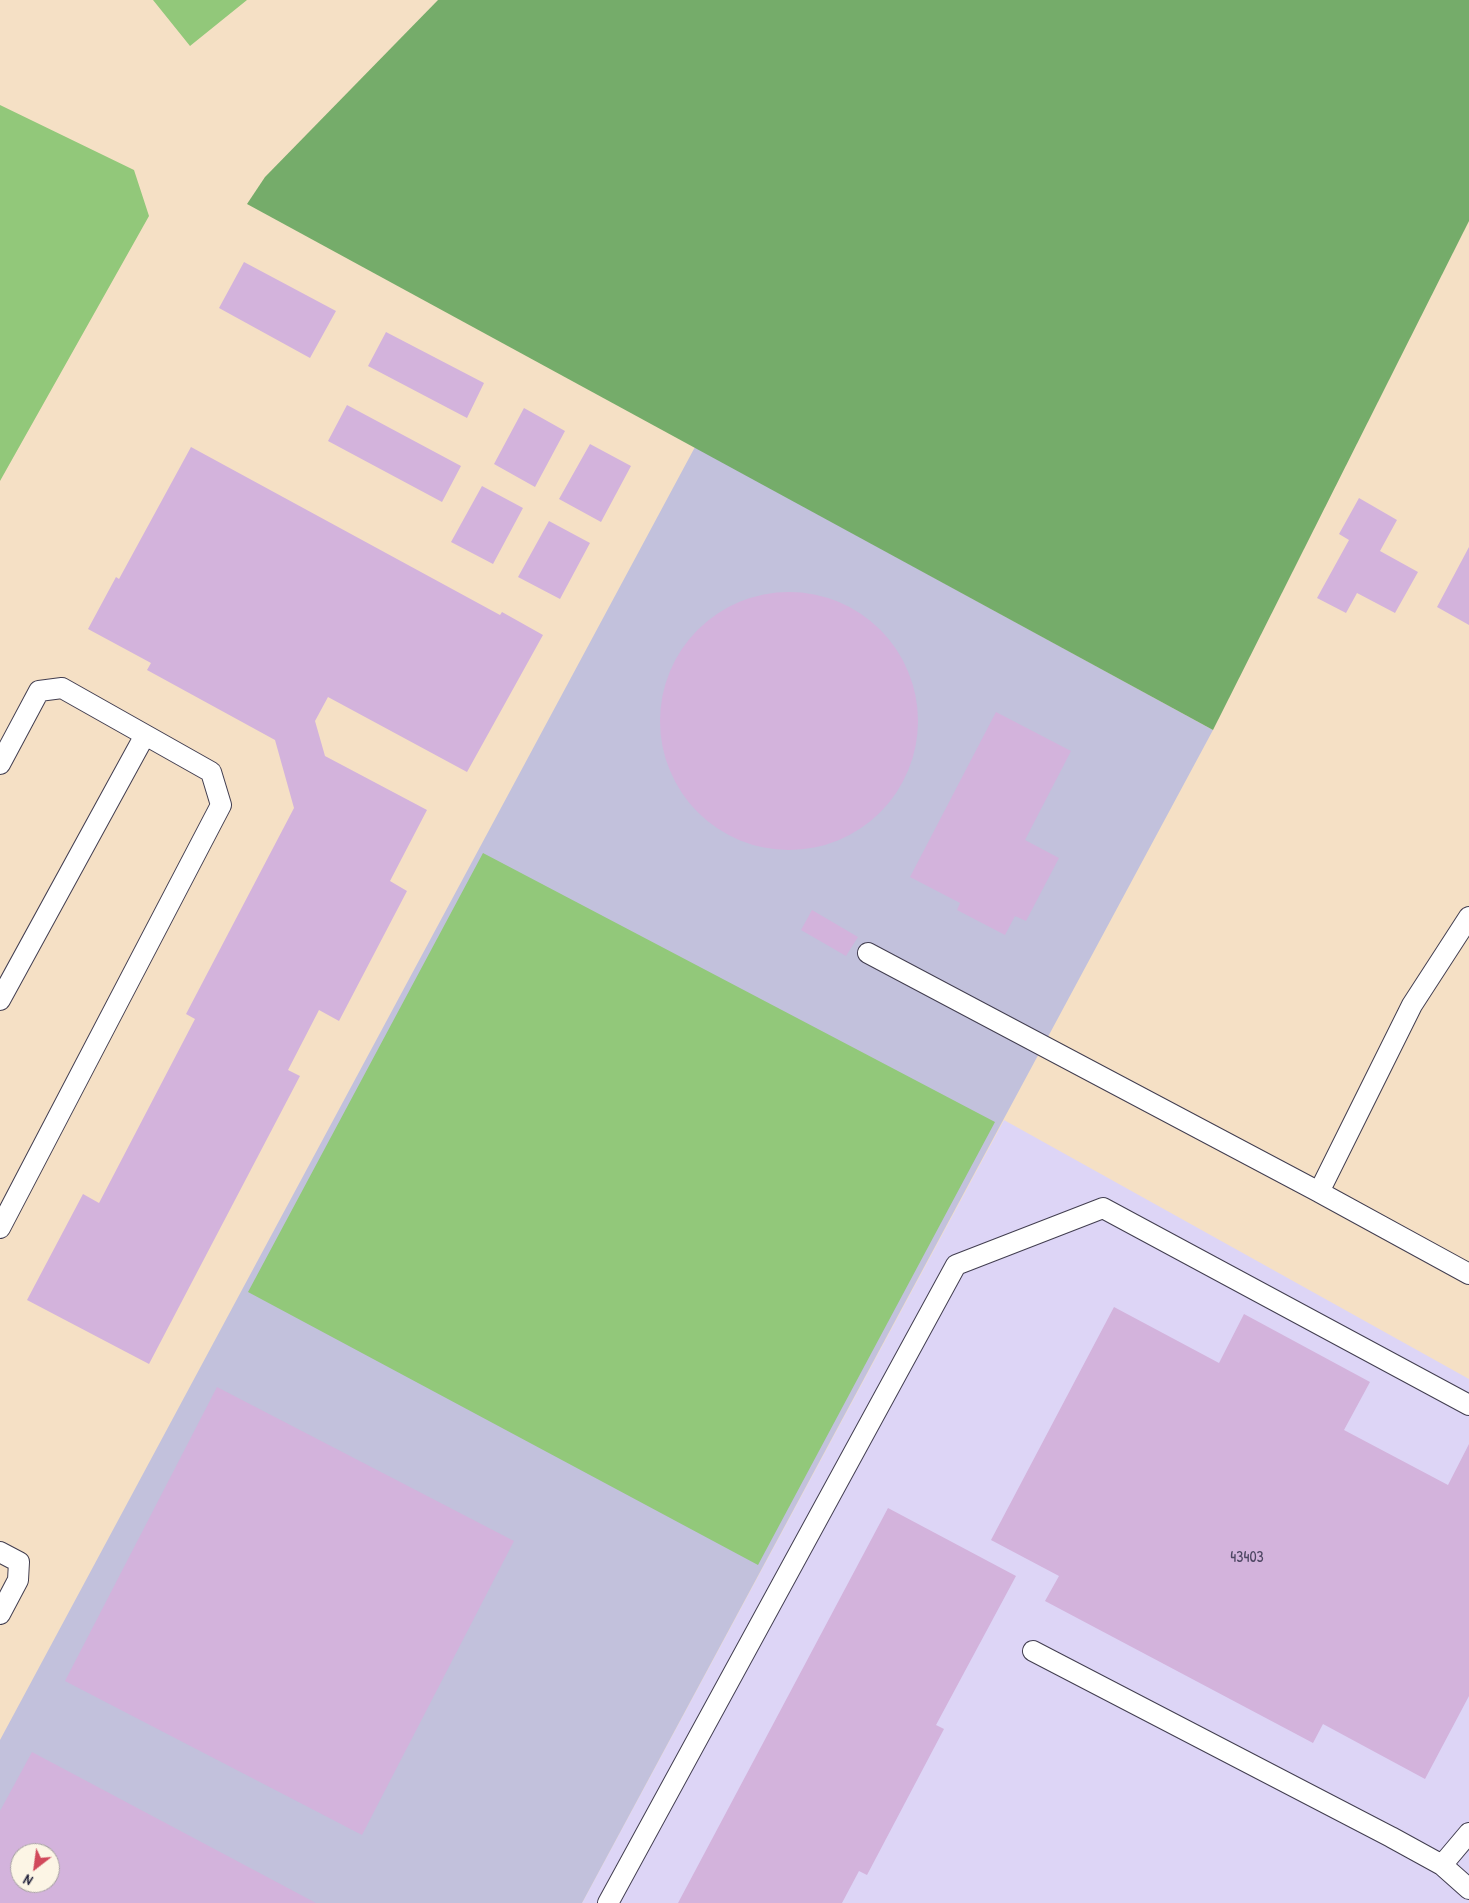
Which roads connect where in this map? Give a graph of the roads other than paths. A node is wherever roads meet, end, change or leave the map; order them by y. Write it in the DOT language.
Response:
graph roads {
  1 [pos="145,735"];
  2 [pos="0,764"];
  3 [pos="1469,917"];
  4 [pos="868,953"];
  5 [pos="0,1000"];
  6 [pos="1318,1192"];
  7 [pos="0,1228"];
  8 [pos="1469,1274"];
  9 [pos="1469,1405"];
  10 [pos="0,1552"];
  11 [pos="0,1614"];
  12 [pos="1033,1651"];
  13 [pos="1469,1834"];
  14 [pos="1442,1865"];
  15 [pos="1469,1889"];
  16 [pos="608,1903"];
  1 -- 2 [label="lane"];
  1 -- 5 [label="lane"];
  1 -- 7 [label="lane"];
  3 -- 6 [label="lane"];
  4 -- 6 [label="lane"];
  6 -- 8 [label="lane"];
  9 -- 16 [label="lane"];
  10 -- 11 [label="lane"];
  12 -- 14 [label="lane"];
  13 -- 14 [label="lane"];
  14 -- 15 [label="lane"];
}
